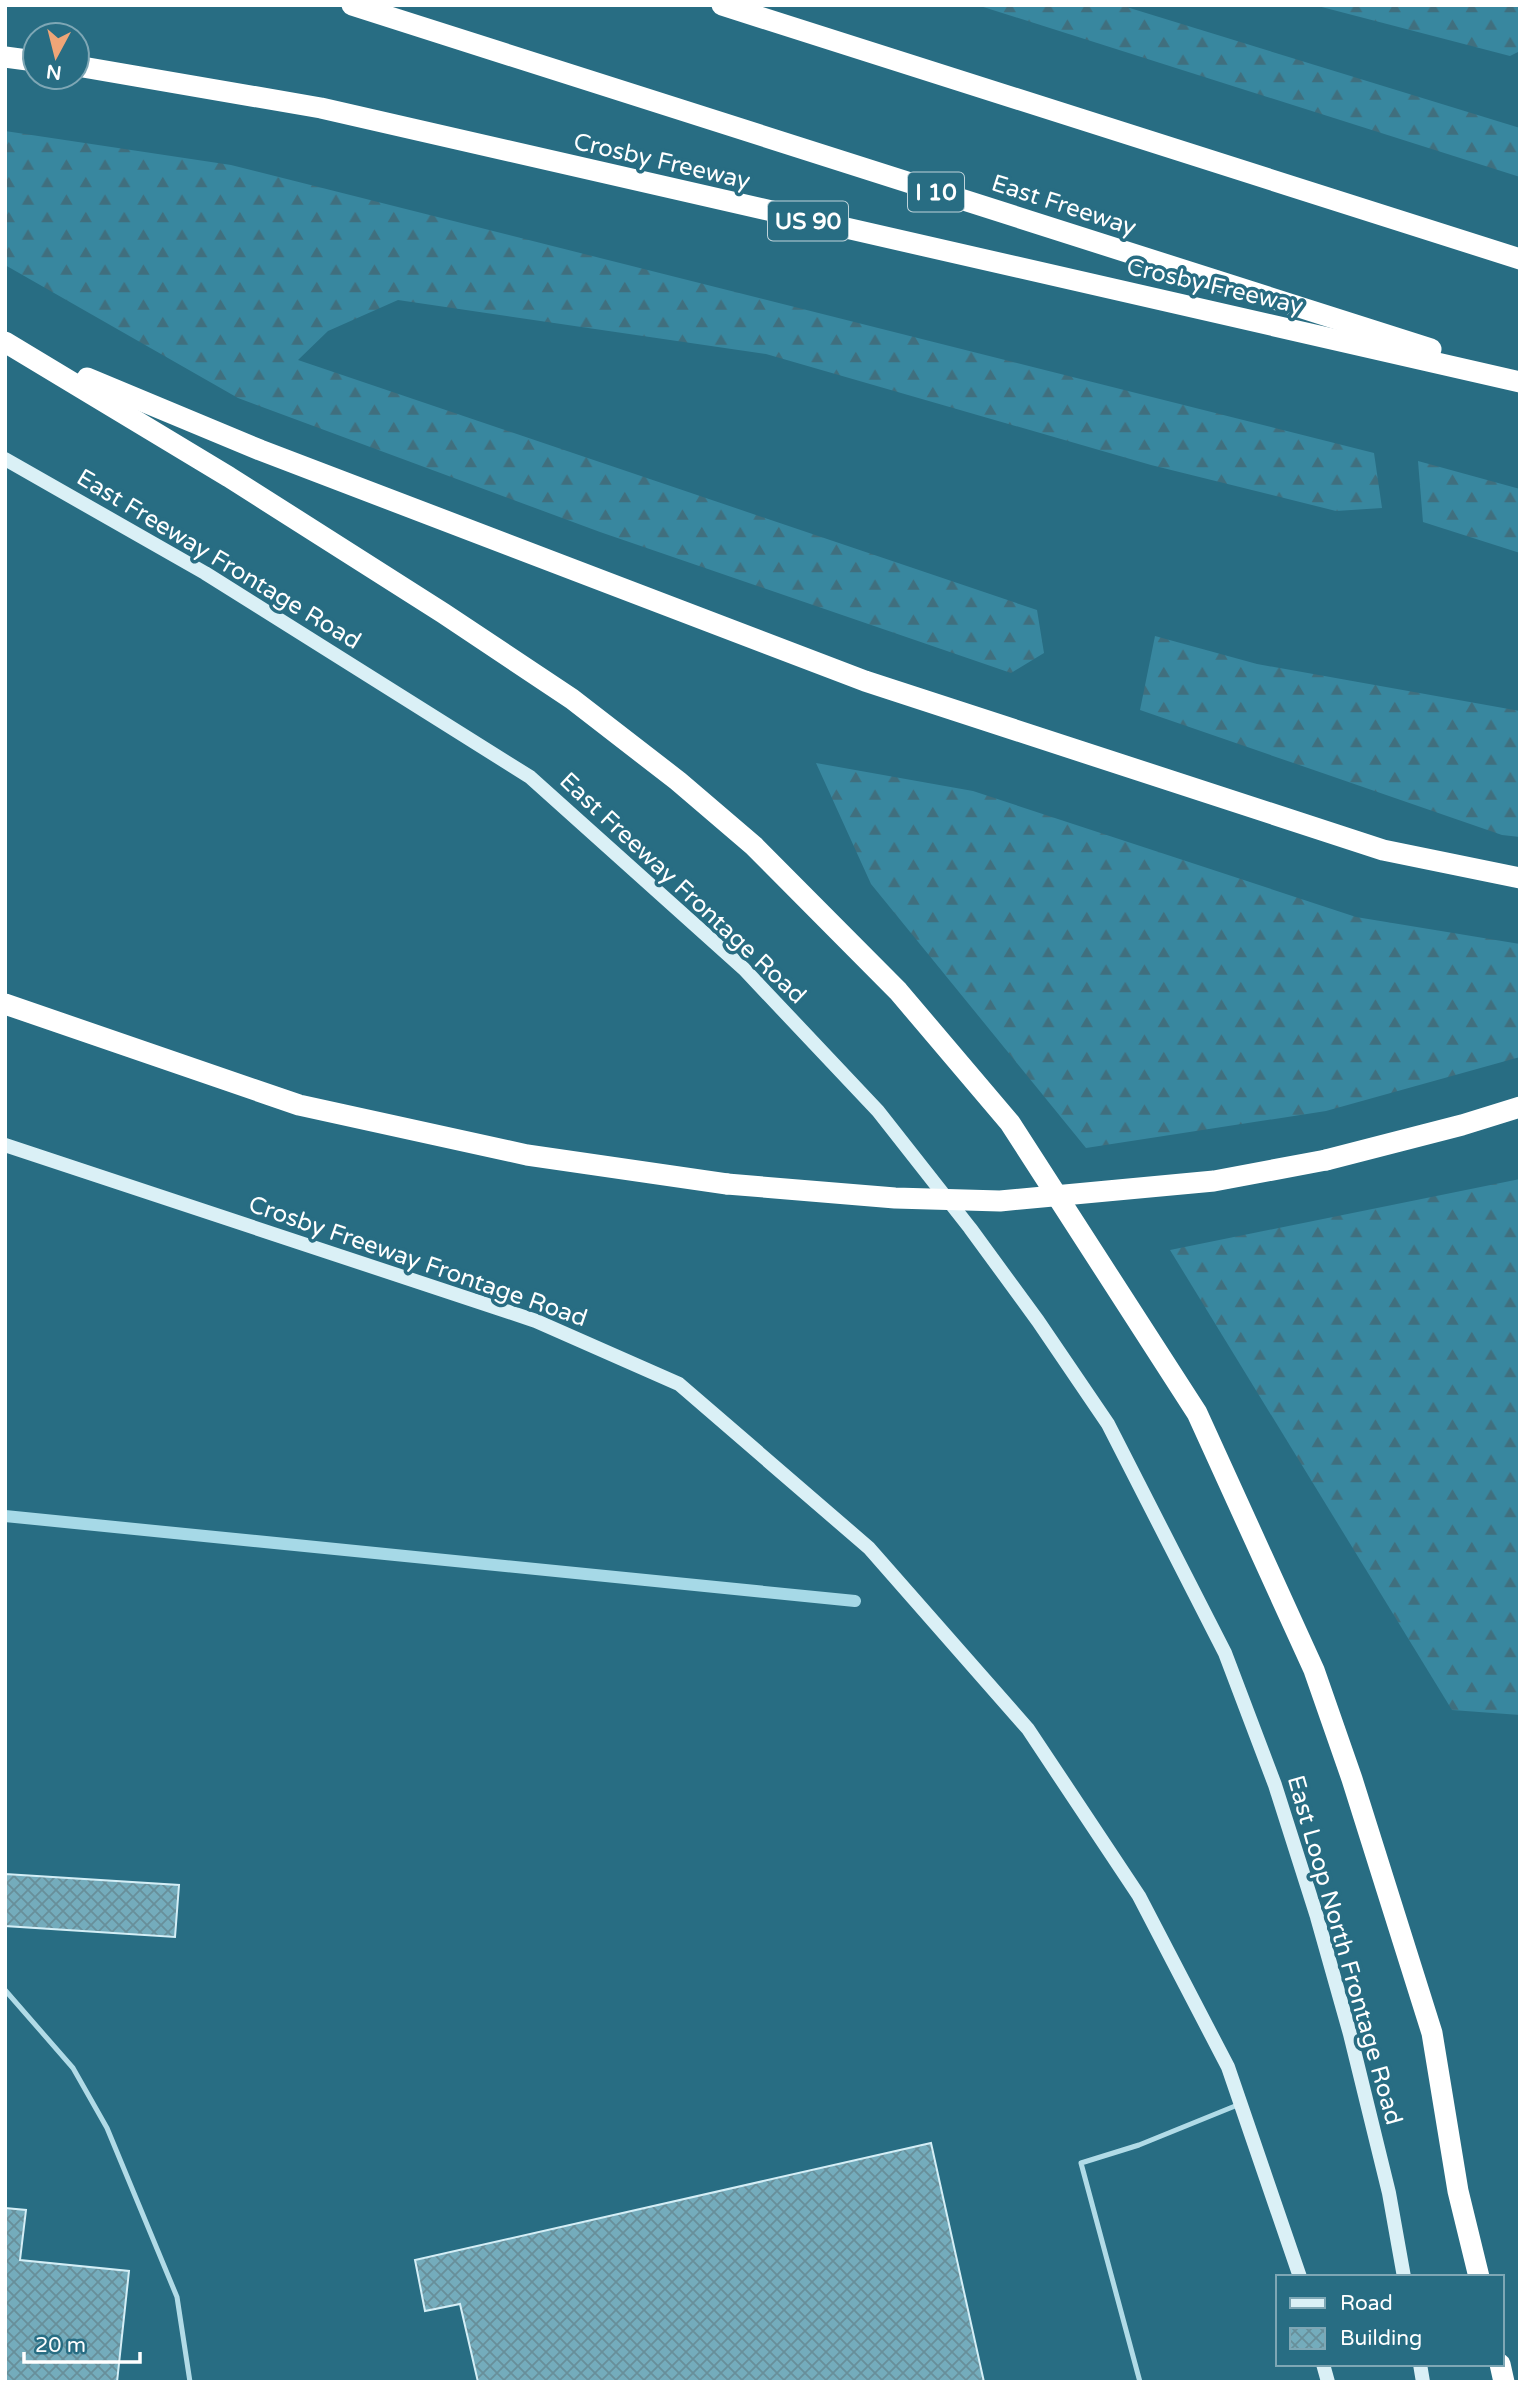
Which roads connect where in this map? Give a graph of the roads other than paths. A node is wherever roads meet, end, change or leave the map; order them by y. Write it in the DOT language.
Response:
graph roads {
  1 [pos="352,5"];
  2 [pos="722,5"];
  3 [pos="91,68"];
  4 [pos="1520,259"];
  5 [pos="5,342"];
  6 [pos="1520,380"];
  7 [pos="5,458"];
  8 [pos="1520,878"];
  9 [pos="5,1004"];
  10 [pos="1520,1107"];
  11 [pos="5,1145"];
  12 [pos="1220,1642"];
  13 [pos="5,1990"];
  14 [pos="1240,2104"];
  15 [pos="1299,2275"];
  16 [pos="1404,2275"];
  17 [pos="1479,2275"];
  18 [pos="190,2382"];
  19 [pos="1140,2382"];
  1 -- 6 [label="highway, East Freeway / I 10"];
  2 -- 4 [label="highway"];
  3 -- 6 [label="highway, Crosby Freeway / US 90"];
  5 -- 8 [label="highway"];
  5 -- 17 [label="highway"];
  7 -- 12 [label="main road, East Freeway Frontage Road"];
  9 -- 10 [label="highway, bridge"];
  11 -- 14 [label="main road, Crosby Freeway Frontage Road"];
  12 -- 16 [label="main road, East Loop North Frontage Road"];
  13 -- 18 [label="lane"];
  14 -- 15 [label="main road, Crosby Freeway Frontage Road"];
  14 -- 19 [label="lane"];
}
